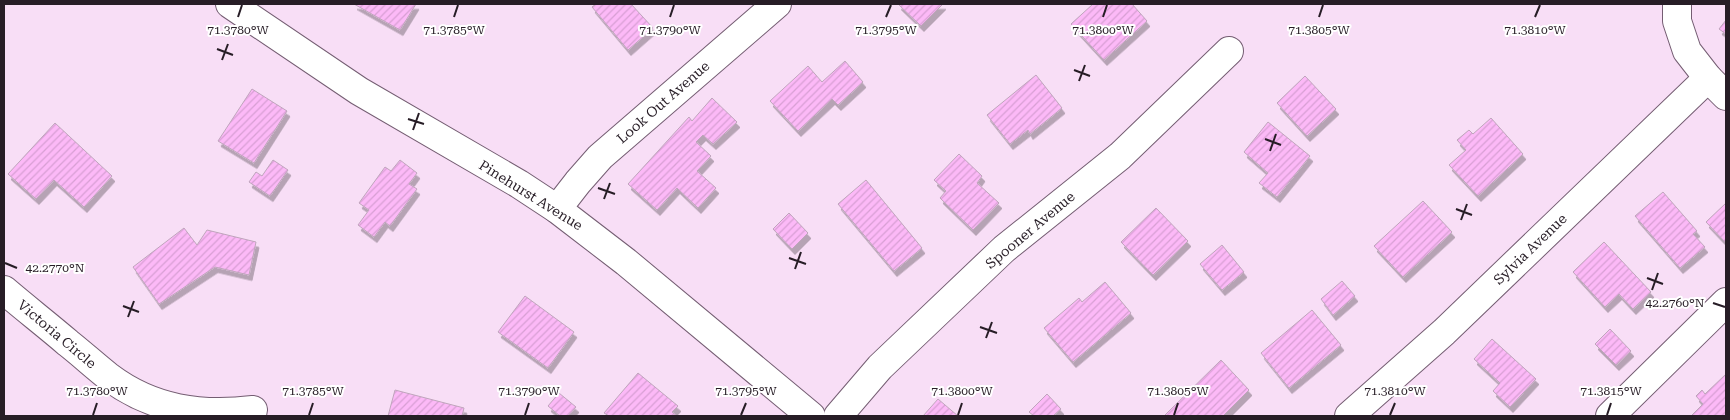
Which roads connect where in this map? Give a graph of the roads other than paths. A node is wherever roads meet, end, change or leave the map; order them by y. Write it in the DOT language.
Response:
graph roads {
  1 [pos="230,4"];
  2 [pos="777,4"];
  3 [pos="1677,4"];
  4 [pos="1229,51"];
  5 [pos="1717,87"];
  6 [pos="558,209"];
  7 [pos="4,290"];
  8 [pos="1726,302"];
  9 [pos="253,410"];
  10 [pos="811,416"];
  11 [pos="838,416"];
  12 [pos="1349,416"];
  13 [pos="1610,416"];
  1 -- 6 [label="street, Pinehurst Avenue"];
  2 -- 6 [label="street, Look Out Avenue"];
  3 -- 5 [label="street"];
  4 -- 11 [label="street, Spooner Avenue"];
  5 -- 12 [label="street, Sylvia Avenue"];
  6 -- 10 [label="street, Pinehurst Avenue"];
  7 -- 9 [label="street, Victoria Circle"];
  8 -- 13 [label="street"];
}
